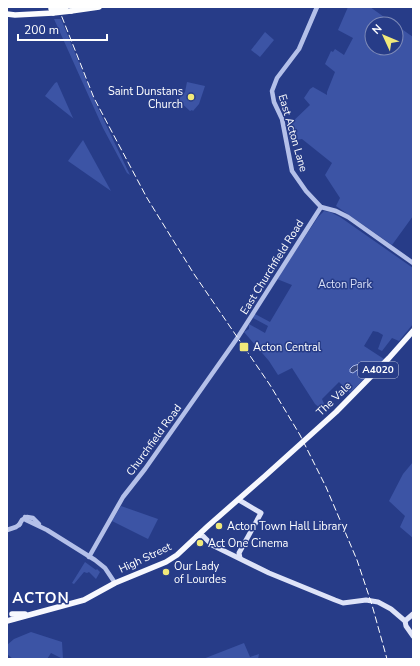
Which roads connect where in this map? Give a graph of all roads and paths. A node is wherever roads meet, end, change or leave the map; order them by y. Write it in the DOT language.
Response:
graph roads {
  1 [pos="66,7"];
  2 [pos="99,7"];
  3 [pos="317,7"];
  4 [pos="7,11"];
  5 [pos="52,11"];
  6 [pos="7,14"];
  7 [pos="321,207"];
  8 [pos="413,263"];
  9 [pos="413,331"];
  10 [pos="238,338"];
  11 [pos="282,462"];
  12 [pos="239,500"];
  13 [pos="205,529"];
  14 [pos="7,530"];
  15 [pos="197,536"];
  16 [pos="206,539"];
  17 [pos="238,555"];
  18 [pos="89,557"];
  19 [pos="115,583"];
  20 [pos="413,614"];
  21 [pos="9,616"];
  22 [pos="405,621"];
  23 [pos="413,636"];
  1 -- 5 [label="highway, bridge"];
  2 -- 5 [label="highway, bridge"];
  3 -- 7 [label="street, East Acton Lane"];
  4 -- 5 [label="highway"];
  5 -- 6 [label="highway"];
  7 -- 8 [label="street, East Acton Lane"];
  7 -- 10 [label="street, East Churchfield Road"];
  9 -- 11 [label="main road, The Vale / A4020"];
  10 -- 18 [label="street, Churchfield Road"];
  11 -- 12 [label="main road, High Street / A4020"];
  12 -- 13 [label="main road, High Street / A4020"];
  12 -- 17 [label="main road"];
  13 -- 15 [label="main road, High Street / A4020"];
  13 -- 16 [label="main road"];
  14 -- 18 [label="street"];
  15 -- 16 [label="main road"];
  15 -- 19 [label="main road, High Street / A4020"];
  16 -- 17 [label="main road"];
  17 -- 22 [label="main road"];
  18 -- 19 [label="street"];
  19 -- 21 [label="main road, High Street / A4020"];
  20 -- 22 [label="main road"];
  22 -- 23 [label="main road"];
}
